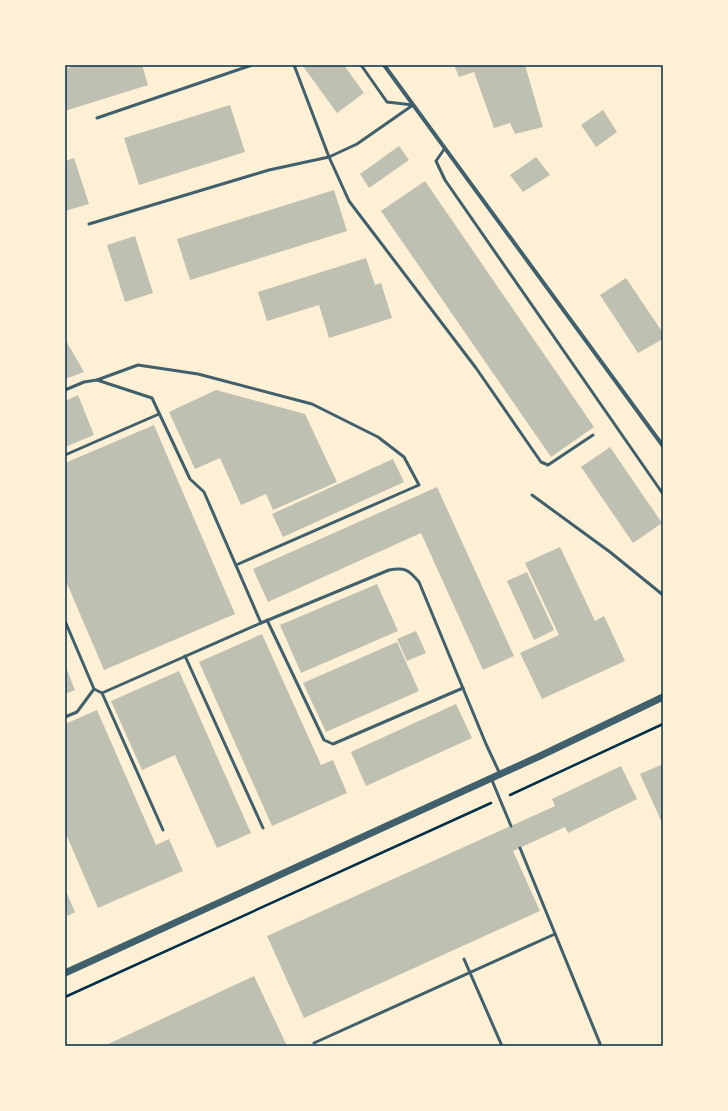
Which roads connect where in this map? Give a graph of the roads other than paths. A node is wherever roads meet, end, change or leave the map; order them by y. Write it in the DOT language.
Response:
graph roads {
  1 [pos="252,65"];
  2 [pos="294,65"];
  3 [pos="361,65"];
  4 [pos="384,65"];
  5 [pos="414,105"];
  6 [pos="97,118"];
  7 [pos="445,148"];
  8 [pos="329,157"];
  9 [pos="89,224"];
  10 [pos="97,380"];
  11 [pos="65,390"];
  12 [pos="159,414"];
  13 [pos="593,434"];
  14 [pos="663,446"];
  15 [pos="65,455"];
  16 [pos="663,494"];
  17 [pos="532,495"];
  18 [pos="236,565"];
  19 [pos="663,594"];
  20 [pos="267,620"];
  21 [pos="65,621"];
  22 [pos="261,623"];
  23 [pos="185,656"];
  24 [pos="463,688"];
  25 [pos="94,689"];
  26 [pos="102,692"];
  27 [pos="663,698"];
  28 [pos="65,717"];
  29 [pos="500,774"];
  30 [pos="491,778"];
  31 [pos="511,826"];
  32 [pos="263,828"];
  33 [pos="163,830"];
  34 [pos="520,848"];
  35 [pos="555,934"];
  36 [pos="464,959"];
  37 [pos="470,972"];
  38 [pos="65,973"];
  39 [pos="314,1043"];
  40 [pos="502,1046"];
  41 [pos="601,1046"];
  1 -- 6 [label="lane"];
  2 -- 8 [label="lane"];
  3 -- 5 [label="lane"];
  4 -- 5 [label="street"];
  5 -- 7 [label="street"];
  5 -- 8 [label="lane"];
  7 -- 14 [label="street"];
  7 -- 16 [label="lane"];
  8 -- 9 [label="lane"];
  8 -- 13 [label="lane"];
  10 -- 11 [label="lane"];
  10 -- 12 [label="lane"];
  10 -- 18 [label="lane"];
  12 -- 15 [label="lane"];
  12 -- 18 [label="lane"];
  17 -- 19 [label="lane"];
  18 -- 22 [label="lane"];
  20 -- 22 [label="lane"];
  20 -- 24 [label="lane"];
  20 -- 24 [label="lane"];
  21 -- 25 [label="lane"];
  22 -- 23 [label="lane"];
  23 -- 26 [label="lane"];
  23 -- 32 [label="lane"];
  24 -- 29 [label="lane"];
  25 -- 26 [label="lane"];
  25 -- 28 [label="lane"];
  26 -- 33 [label="lane"];
  27 -- 29 [label="street"];
  29 -- 30 [label="street"];
  30 -- 31 [label="lane"];
  30 -- 38 [label="street"];
  34 -- 35 [label="lane"];
  35 -- 37 [label="lane"];
  35 -- 41 [label="lane"];
  36 -- 37 [label="lane"];
  37 -- 39 [label="lane"];
  37 -- 40 [label="lane"];
}
